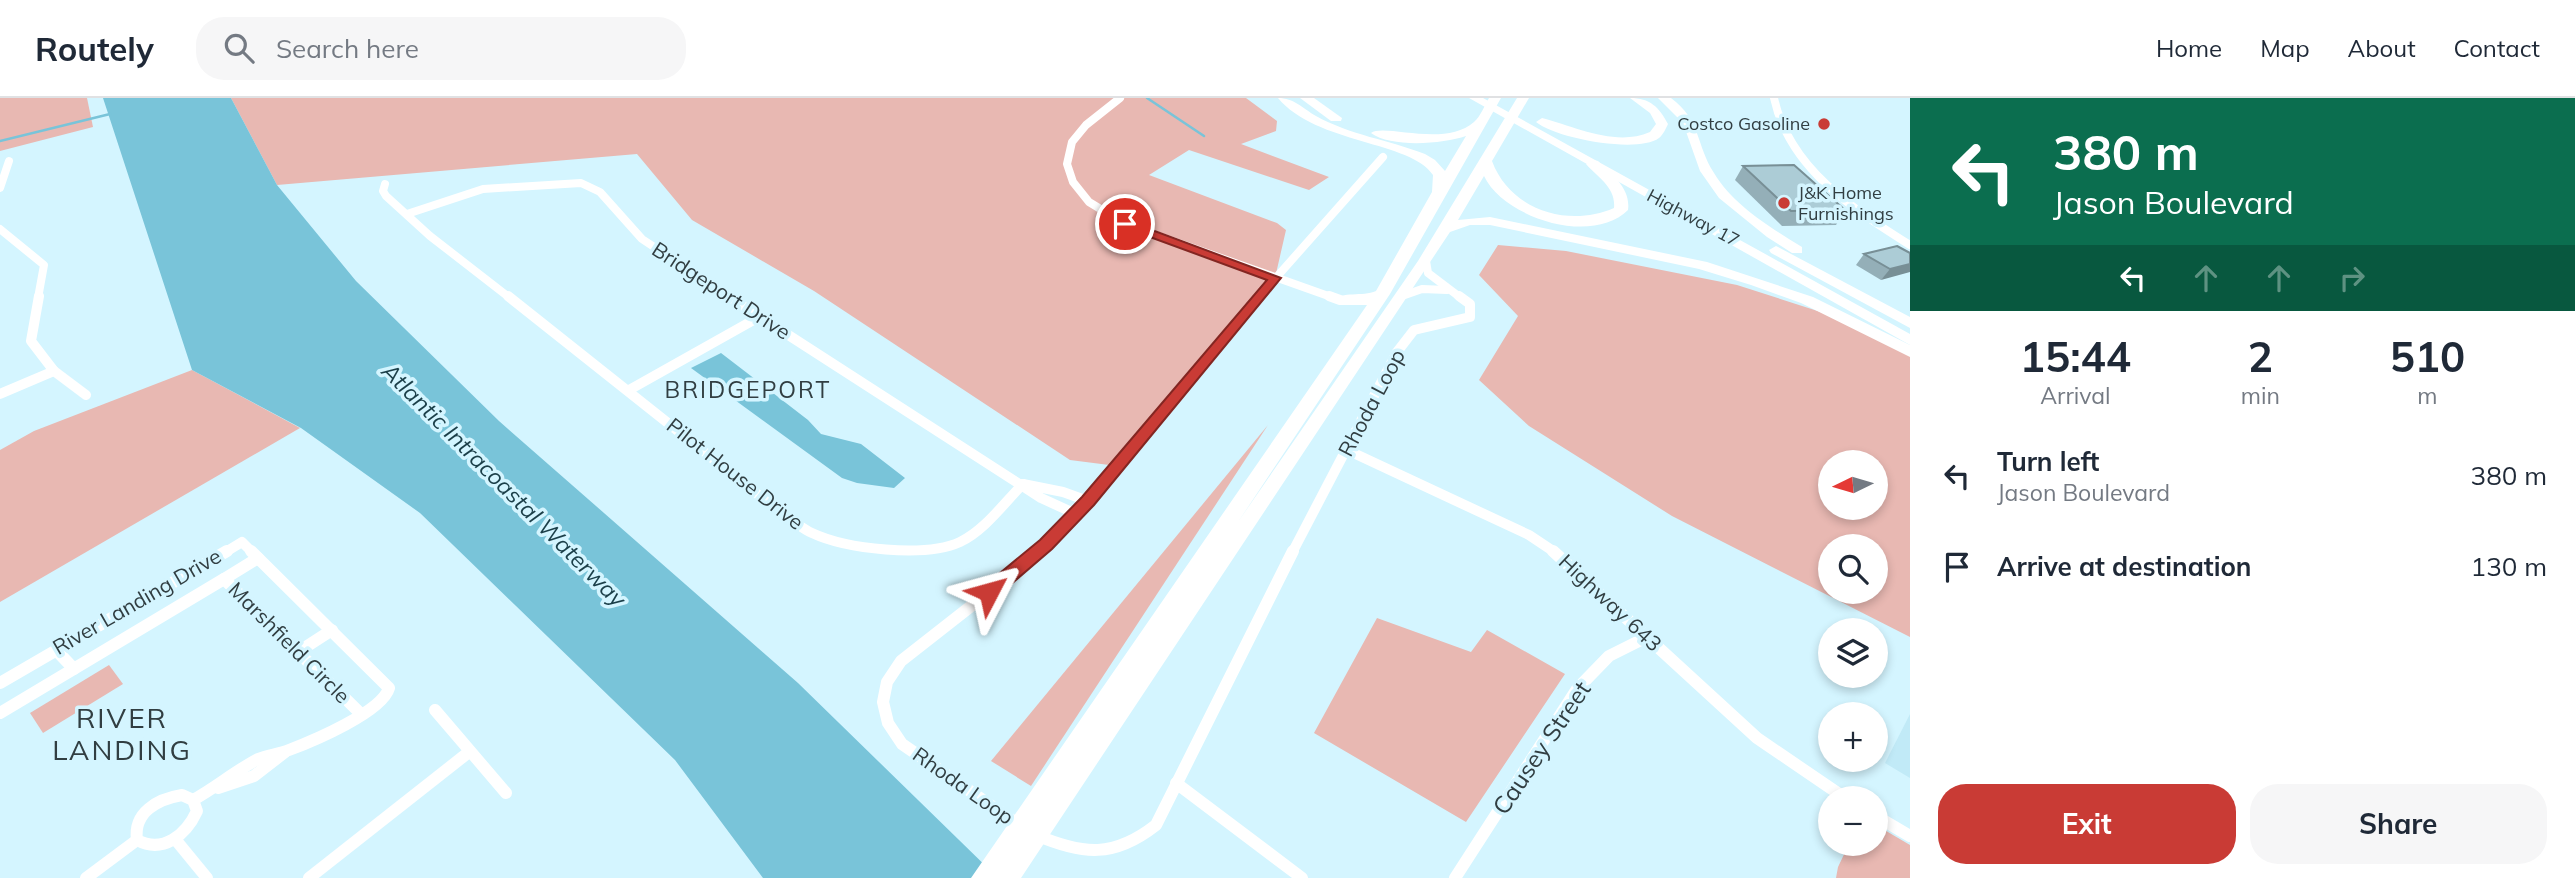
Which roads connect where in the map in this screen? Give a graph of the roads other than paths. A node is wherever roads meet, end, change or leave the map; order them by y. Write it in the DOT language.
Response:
graph roads {
  1 [pos="1120,98"];
  2 [pos="1284,98"];
  3 [pos="1306,98"];
  4 [pos="1475,98"];
  5 [pos="1496,98"];
  6 [pos="1636,98"];
  7 [pos="1664,98"];
  8 [pos="1774,98"];
  9 [pos="1522,99"];
  10 [pos="1478,125"];
  11 [pos="1538,127"];
  12 [pos="1383,157"];
  13 [pos="1485,160"];
  14 [pos="9,161"];
  15 [pos="1593,164"];
  16 [pos="385,184"];
  17 [pos="0,188"];
  18 [pos="1439,191"];
  19 [pos="407,214"];
  20 [pos="0,229"];
  21 [pos="1443,230"];
  22 [pos="1910,245"];
  23 [pos="1426,261"];
  24 [pos="1275,278"];
  25 [pos="1456,292"];
  26 [pos="1392,295"];
  27 [pos="1340,300"];
  28 [pos="1859,312"];
  29 [pos="759,317"];
  30 [pos="1910,321"];
  31 [pos="1360,327"];
  32 [pos="1910,334"];
  33 [pos="1910,340"];
  34 [pos="1910,352"];
  35 [pos="54,371"];
  36 [pos="629,390"];
  37 [pos="0,394"];
  38 [pos="86,396"];
  39 [pos="1347,450"];
  40 [pos="1023,484"];
  41 [pos="1088,501"];
  42 [pos="1076,514"];
  43 [pos="258,558"];
  44 [pos="224,579"];
  45 [pos="332,630"];
  46 [pos="1647,637"];
  47 [pos="56,650"];
  48 [pos="298,652"];
  49 [pos="74,669"];
  50 [pos="0,683"];
  51 [pos="435,709"];
  52 [pos="0,713"];
  53 [pos="361,714"];
  54 [pos="469,751"];
  55 [pos="1069,769"];
  56 [pos="1176,783"];
  57 [pos="1827,786"];
  58 [pos="506,793"];
  59 [pos="193,800"];
  60 [pos="1888,823"];
  61 [pos="1910,836"];
  62 [pos="175,839"];
  63 [pos="138,840"];
  64 [pos="86,878"];
  65 [pos="207,878"];
  66 [pos="309,878"];
  67 [pos="984,878"];
  68 [pos="1006,878"];
  69 [pos="1302,878"];
  70 [pos="1455,878"];
  1 -- 24 [label="street"];
  2 -- 18 [label="highway"];
  3 -- 10 [label="highway"];
  4 -- 11 [label="highway, Highway 17"];
  5 -- 10 [label="highway"];
  5 -- 11 [label="highway, Highway 17"];
  6 -- 11 [label="highway"];
  7 -- 30 [label="highway"];
  8 -- 22 [label="street"];
  9 -- 13 [label="highway"];
  10 -- 18 [label="highway"];
  11 -- 15 [label="highway, Highway 17"];
  11 -- 30 [label="highway, Highway 17"];
  12 -- 24 [label="street, Rhoda Loop"];
  13 -- 15 [label="highway"];
  13 -- 21 [label="highway"];
  14 -- 17 [label="street"];
  15 -- 28 [label="highway, Highway 17"];
  16 -- 19 [label="street, Pilot House Drive"];
  18 -- 26 [label="highway"];
  19 -- 29 [label="street, Bridgeport Drive"];
  19 -- 36 [label="street, Pilot House Drive"];
  20 -- 35 [label="street"];
  21 -- 23 [label="highway"];
  21 -- 34 [label="highway"];
  23 -- 25 [label="street"];
  23 -- 26 [label="highway"];
  24 -- 27 [label="street"];
  24 -- 41 [label="street, Rhoda Loop"];
  25 -- 26 [label="street"];
  25 -- 39 [label="street, Rhoda Loop"];
  26 -- 27 [label="highway"];
  26 -- 31 [label="highway"];
  26 -- 55 [label="highway"];
  27 -- 31 [label="highway"];
  28 -- 32 [label="highway"];
  28 -- 33 [label="highway, Highway 17"];
  29 -- 36 [label="street"];
  29 -- 40 [label="street, Bridgeport Drive"];
  31 -- 55 [label="highway"];
  35 -- 37 [label="street"];
  35 -- 38 [label="street"];
  36 -- 40 [label="street, Pilot House Drive"];
  39 -- 46 [label="street, Highway 643"];
  39 -- 56 [label="street, Rhoda Loop"];
  40 -- 41 [label="street, Bridgeport Drive"];
  40 -- 42 [label="street, Bridgeport Drive"];
  41 -- 42 [label="street, Rhoda Loop"];
  42 -- 56 [label="street, Rhoda Loop"];
  43 -- 44 [label="street"];
  43 -- 45 [label="street, River Landing Drive"];
  43 -- 47 [label="street, River Landing Drive"];
  44 -- 48 [label="street, Marshfield Circle"];
  44 -- 49 [label="street, Marshfield Circle"];
  45 -- 48 [label="street"];
  45 -- 53 [label="street, River Landing Drive"];
  46 -- 57 [label="street, Highway 643"];
  46 -- 70 [label="street, Causey Street"];
  47 -- 49 [label="street"];
  47 -- 50 [label="street, River Landing Drive"];
  48 -- 53 [label="street, Marshfield Circle"];
  49 -- 52 [label="street, Marshfield Circle"];
  51 -- 54 [label="street"];
  53 -- 59 [label="street, River Landing Drive"];
  54 -- 58 [label="street"];
  54 -- 66 [label="street"];
  55 -- 67 [label="highway"];
  55 -- 68 [label="highway"];
  56 -- 69 [label="street"];
  59 -- 62 [label="street"];
  59 -- 63 [label="street, River Landing Drive"];
  60 -- 61 [label="street"];
  62 -- 63 [label="street"];
  62 -- 65 [label="street"];
  63 -- 64 [label="street"];
}
